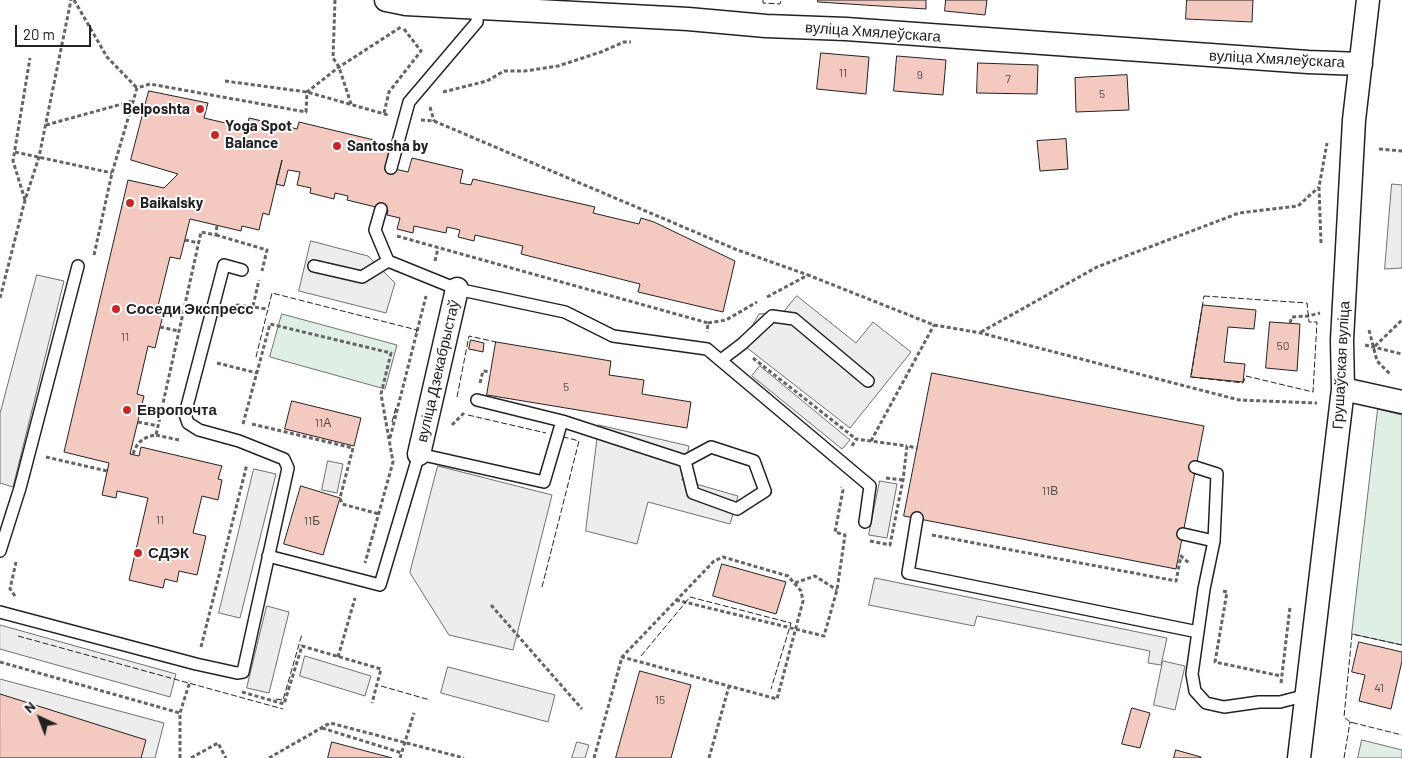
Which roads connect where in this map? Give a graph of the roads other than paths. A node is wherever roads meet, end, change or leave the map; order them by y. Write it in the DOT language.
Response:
graph roads {
  1 [pos="386,0"];
  2 [pos="1368,0"];
  3 [pos="478,7"];
  4 [pos="1361,64"];
  5 [pos="392,168"];
  6 [pos="381,209"];
  7 [pos="388,261"];
  8 [pos="78,266"];
  9 [pos="314,266"];
  10 [pos="242,270"];
  11 [pos="457,289"];
  12 [pos="721,360"];
  13 [pos="868,381"];
  14 [pos="1343,389"];
  15 [pos="477,400"];
  16 [pos="1402,402"];
  17 [pos="562,421"];
  18 [pos="419,454"];
  19 [pos="685,461"];
  20 [pos="1195,467"];
  21 [pos="917,518"];
  22 [pos="865,522"];
  23 [pos="1183,534"];
  24 [pos="1214,541"];
  25 [pos="0,551"];
  26 [pos="268,556"];
  27 [pos="0,612"];
  28 [pos="1198,632"];
  29 [pos="1307,695"];
  30 [pos="1299,758"];
  1 -- 3 [label="street, вуліца Хмялеўскага"];
  2 -- 4 [label="street, Грушаўская вуліца"];
  3 -- 4 [label="street, вуліца Хмялеўскага"];
  3 -- 5 [label="lane"];
  4 -- 14 [label="street, Грушаўская вуліца"];
  6 -- 7 [label="lane"];
  7 -- 9 [label="lane"];
  7 -- 11 [label="lane"];
  8 -- 25 [label="lane"];
  10 -- 26 [label="lane"];
  11 -- 12 [label="lane"];
  11 -- 18 [label="street, вуліца Дзекабрыстаў"];
  12 -- 13 [label="lane"];
  12 -- 22 [label="lane"];
  14 -- 16 [label="street"];
  14 -- 29 [label="street, Грушаўская вуліца"];
  15 -- 17 [label="lane"];
  17 -- 18 [label="lane"];
  17 -- 19 [label="lane"];
  18 -- 26 [label="lane"];
  19 -- 19 [label="lane"];
  20 -- 24 [label="lane"];
  21 -- 28 [label="lane"];
  23 -- 24 [label="lane"];
  24 -- 28 [label="lane"];
  26 -- 27 [label="lane"];
  28 -- 29 [label="lane"];
  29 -- 30 [label="street, Грушаўская вуліца"];
}
